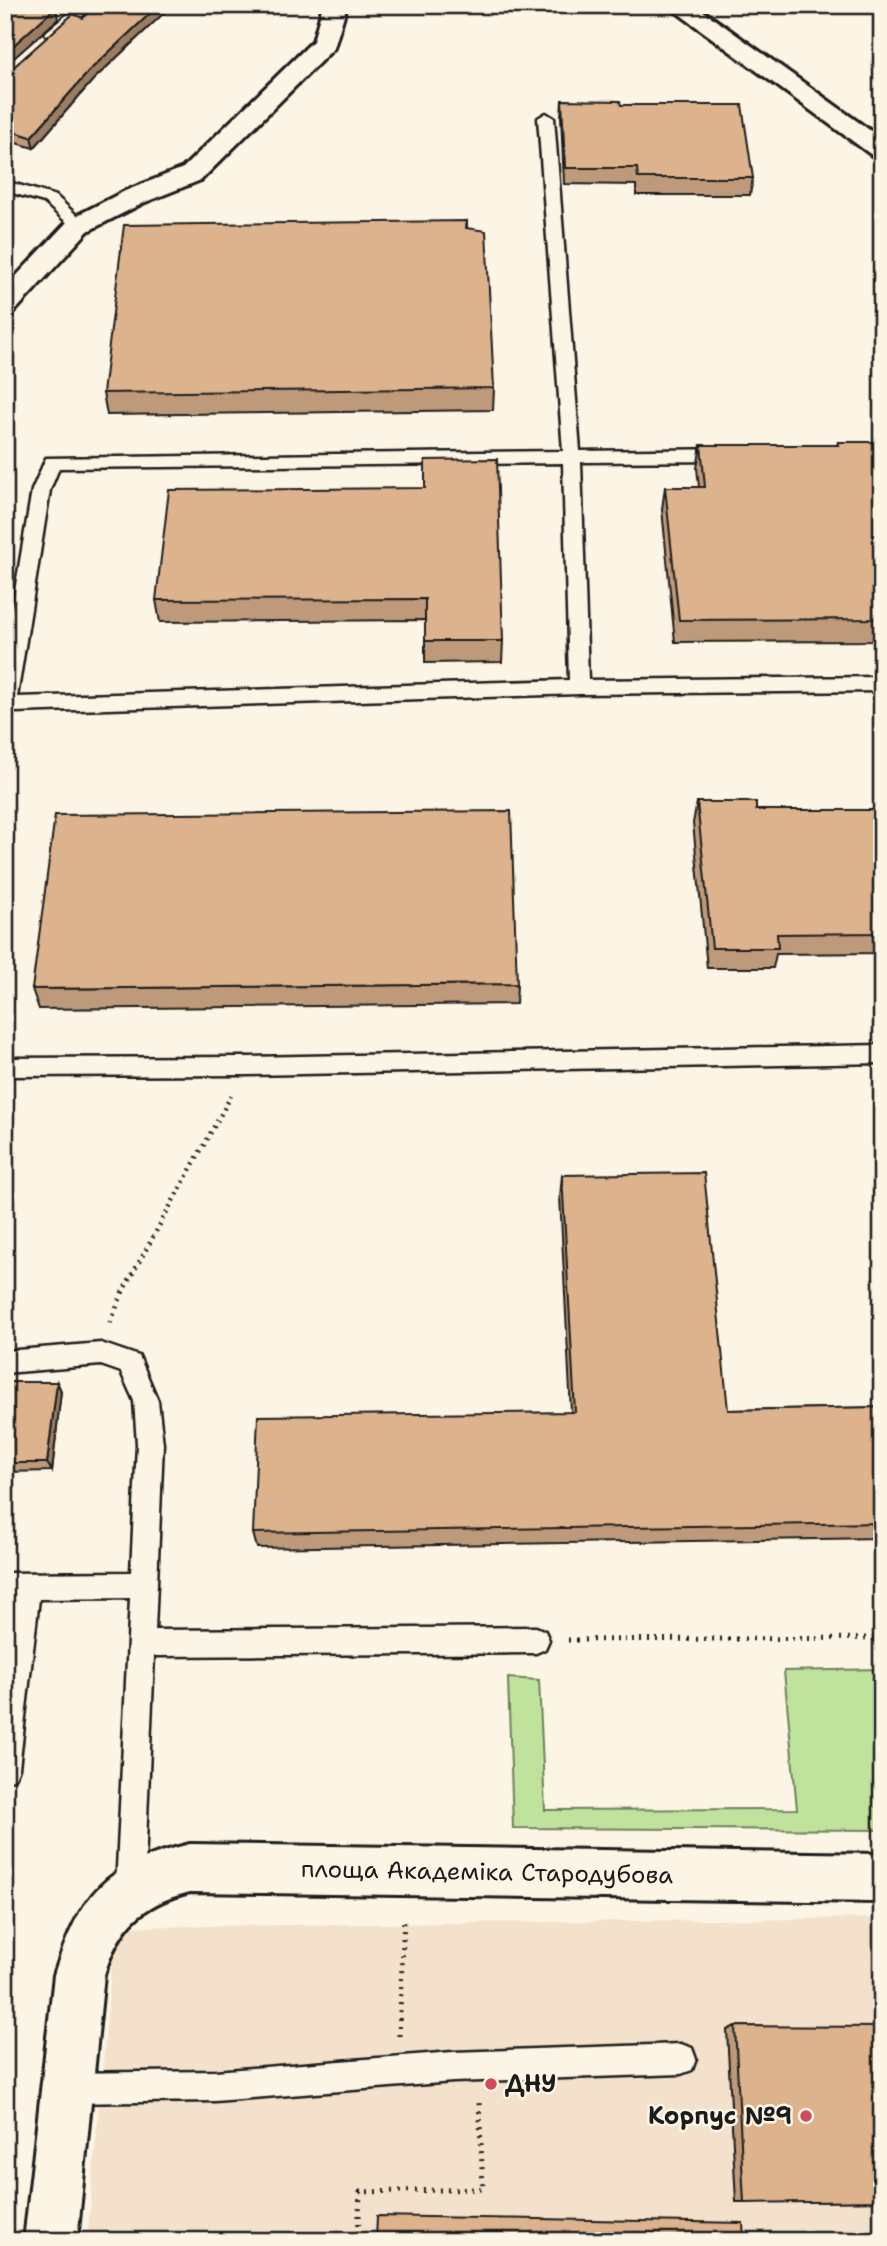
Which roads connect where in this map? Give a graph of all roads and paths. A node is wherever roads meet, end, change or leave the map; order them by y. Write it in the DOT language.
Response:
graph roads {
  1 [pos="88,5"];
  2 [pos="335,5"];
  3 [pos="680,5"];
  4 [pos="43,41"];
  5 [pos="546,118"];
  6 [pos="882,151"];
  7 [pos="5,186"];
  8 [pos="79,225"];
  9 [pos="5,305"];
  10 [pos="572,455"];
  11 [pos="747,455"];
  12 [pos="882,684"];
  13 [pos="579,687"];
  14 [pos="6,707"];
  15 [pos="882,1054"];
  16 [pos="247,1066"];
  17 [pos="5,1067"];
  18 [pos="101,1354"];
  19 [pos="5,1363"];
  20 [pos="143,1584"];
  21 [pos="17,1586"];
  22 [pos="882,1638"];
  23 [pos="536,1640"];
  24 [pos="140,1643"];
  25 [pos="5,1768"];
  26 [pos="407,1871"];
  27 [pos="882,1878"];
  28 [pos="118,1900"];
  29 [pos="399,2028"];
  30 [pos="681,2059"];
  31 [pos="477,2066"];
  32 [pos="67,2088"];
  33 [pos="50,2241"];
  34 [pos="358,2241"];
  1 -- 4 [label="lane"];
  2 -- 8 [label="street"];
  3 -- 6 [label="street"];
  5 -- 10 [label="lane"];
  7 -- 8 [label="lane"];
  8 -- 9 [label="street"];
  10 -- 11 [label="lane"];
  10 -- 13 [label="lane"];
  10 -- 14 [label="lane"];
  12 -- 13 [label="lane"];
  13 -- 14 [label="lane"];
  15 -- 16 [label="lane"];
  16 -- 17 [label="lane"];
  16 -- 18 [label="path"];
  18 -- 19 [label="lane"];
  18 -- 20 [label="lane"];
  20 -- 21 [label="lane"];
  20 -- 24 [label="lane"];
  21 -- 25 [label="lane"];
  22 -- 23 [label="path"];
  23 -- 24 [label="lane"];
  24 -- 28 [label="lane"];
  26 -- 27 [label="street, площа Академіка Стародубова"];
  26 -- 28 [label="street, площа Академіка Стародубова"];
  26 -- 29 [label="path"];
  28 -- 32 [label="street"];
  30 -- 31 [label="lane"];
  31 -- 32 [label="lane"];
  31 -- 34 [label="path"];
  32 -- 33 [label="street"];
}
